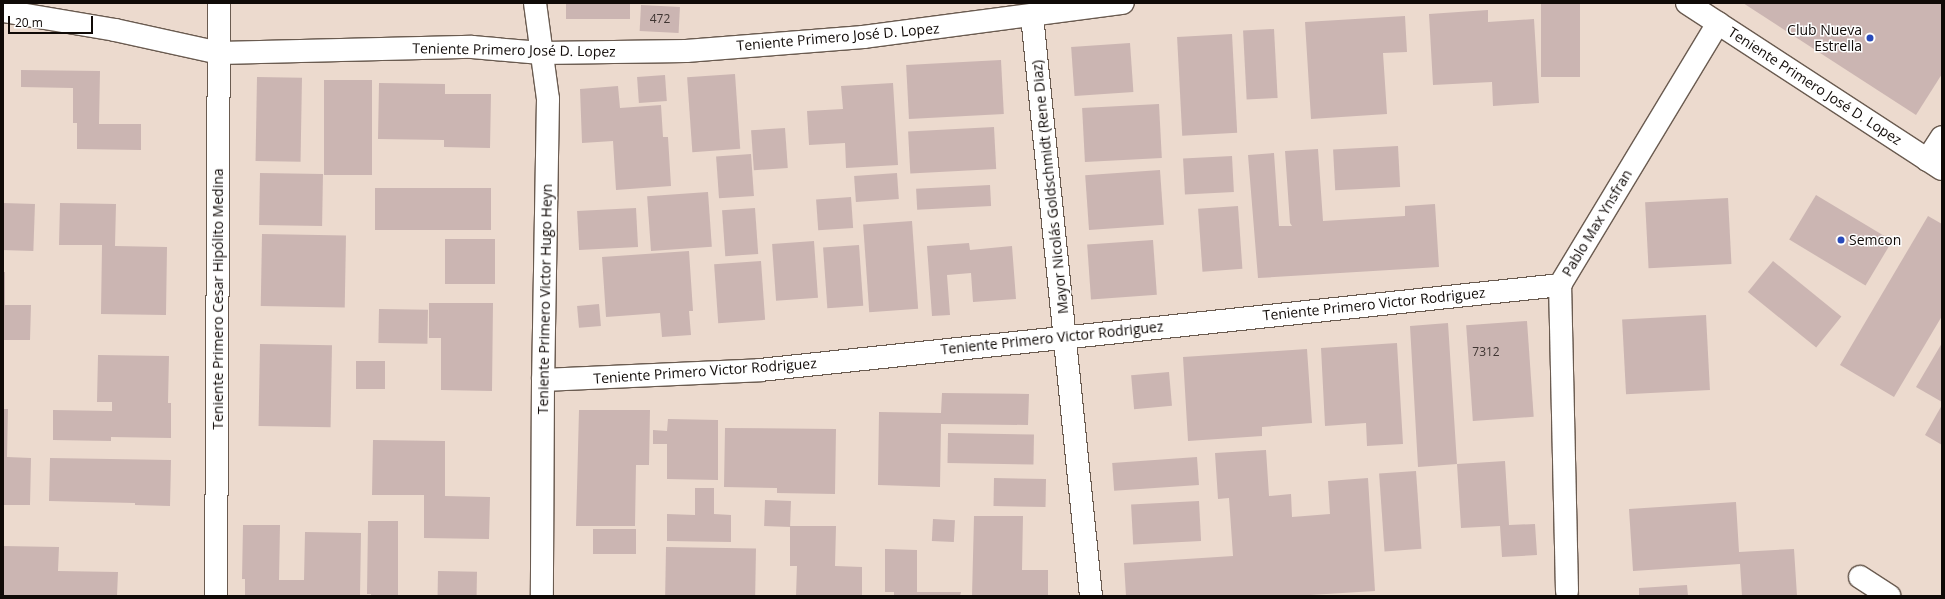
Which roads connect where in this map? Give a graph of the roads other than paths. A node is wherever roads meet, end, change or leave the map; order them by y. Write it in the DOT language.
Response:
graph roads {
  1 [pos="219,3"];
  2 [pos="535,3"];
  3 [pos="1123,3"];
  4 [pos="1687,3"];
  5 [pos="3,11"];
  6 [pos="1032,16"];
  7 [pos="1718,23"];
  8 [pos="220,53"];
  9 [pos="541,53"];
  10 [pos="1942,137"];
  11 [pos="1935,165"];
  12 [pos="1560,284"];
  13 [pos="1065,337"];
  14 [pos="543,380"];
  15 [pos="1860,577"];
  16 [pos="1567,594"];
  17 [pos="216,596"];
  18 [pos="542,596"];
  19 [pos="1091,596"];
  20 [pos="1888,596"];
  1 -- 8 [label="street, Teniente Primero Cesar Hipólito Medina"];
  2 -- 9 [label="street, Teniente Primero Victor Hugo Heyn"];
  3 -- 6 [label="street, Teniente Primero José D. Lopez"];
  4 -- 7 [label="street, Teniente Primero José D. Lopez"];
  5 -- 8 [label="street, Teniente Primero José D. Lopez"];
  6 -- 9 [label="street, Teniente Primero José D. Lopez"];
  6 -- 13 [label="street, Mayor Nicolás Goldschmidt (Rene Diaz)"];
  7 -- 11 [label="street, Teniente Primero José D. Lopez"];
  7 -- 12 [label="street, Pablo Max Ynsfran"];
  8 -- 9 [label="street, Teniente Primero José D. Lopez"];
  8 -- 17 [label="street, Teniente Primero Cesar Hipólito Medina"];
  9 -- 14 [label="street, Teniente Primero Victor Hugo Heyn"];
  10 -- 11 [label="street"];
  12 -- 13 [label="street, Teniente Primero Victor Rodriguez"];
  12 -- 16 [label="street, Pablo Max Ynsfran"];
  13 -- 14 [label="street, Teniente Primero Victor Rodriguez"];
  13 -- 19 [label="street, Mayor Nicolás Goldschmidt (Rene Diaz)"];
  14 -- 18 [label="street, Teniente Primero Victor Hugo Heyn"];
  15 -- 20 [label="street"];
}
